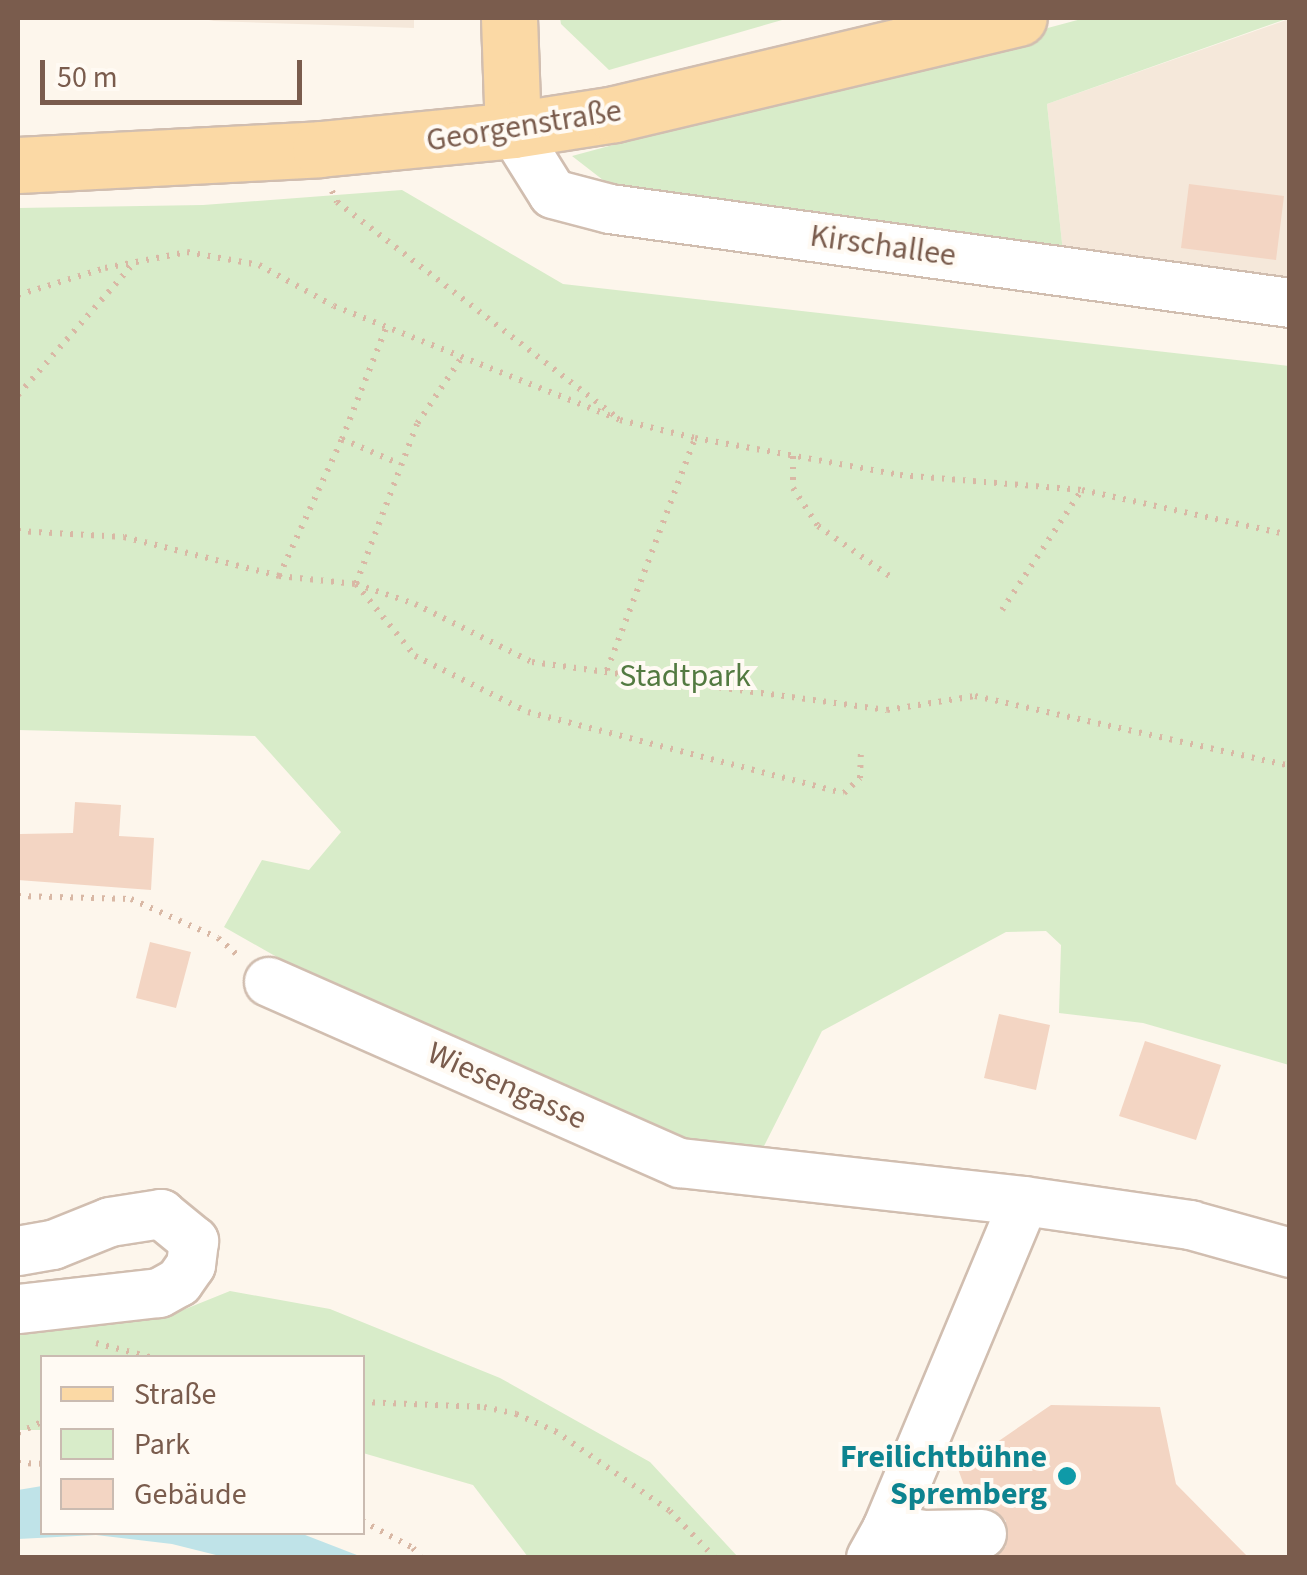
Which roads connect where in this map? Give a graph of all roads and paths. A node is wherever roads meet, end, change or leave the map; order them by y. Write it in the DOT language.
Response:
graph roads {
  1 [pos="509,18"];
  2 [pos="1020,18"];
  3 [pos="513,130"];
  4 [pos="320,149"];
  5 [pos="18,165"];
  6 [pos="135,262"];
  7 [pos="18,296"];
  8 [pos="1290,303"];
  9 [pos="386,328"];
  10 [pos="460,360"];
  11 [pos="18,395"];
  12 [pos="620,420"];
  13 [pos="695,438"];
  14 [pos="342,439"];
  15 [pos="793,456"];
  16 [pos="400,464"];
  17 [pos="1082,490"];
  18 [pos="18,531"];
  19 [pos="1290,535"];
  20 [pos="279,576"];
  21 [pos="891,577"];
  22 [pos="356,584"];
  23 [pos="1002,610"];
  24 [pos="607,670"];
  25 [pos="861,749"];
  26 [pos="1290,766"];
  27 [pos="18,896"];
  28 [pos="269,982"];
  29 [pos="1024,1201"];
  30 [pos="18,1251"];
  31 [pos="1290,1253"];
  32 [pos="18,1309"];
  33 [pos="365,1402"];
  34 [pos="365,1524"];
  35 [pos="982,1534"];
  36 [pos="879,1543"];
  37 [pos="421,1558"];
  38 [pos="715,1558"];
  1 -- 3 [label="main road"];
  2 -- 3 [label="main road, Georgenstraße"];
  3 -- 4 [label="main road, Georgenstraße"];
  3 -- 8 [label="street, Kirschallee"];
  4 -- 5 [label="main road, Georgenstraße"];
  4 -- 12 [label="path"];
  6 -- 7 [label="path"];
  6 -- 9 [label="path"];
  6 -- 11 [label="path"];
  9 -- 10 [label="path"];
  9 -- 14 [label="path"];
  10 -- 12 [label="path"];
  10 -- 16 [label="path"];
  12 -- 13 [label="path"];
  13 -- 15 [label="path"];
  13 -- 24 [label="path"];
  14 -- 16 [label="path"];
  14 -- 20 [label="path"];
  15 -- 17 [label="path"];
  15 -- 21 [label="path"];
  16 -- 22 [label="path"];
  17 -- 19 [label="path"];
  17 -- 23 [label="path"];
  18 -- 20 [label="path"];
  20 -- 22 [label="path"];
  22 -- 24 [label="path"];
  22 -- 25 [label="path"];
  24 -- 26 [label="path"];
  27 -- 28 [label="path"];
  28 -- 29 [label="street, Wiesengasse"];
  29 -- 31 [label="street, Wiesengasse"];
  29 -- 36 [label="street"];
  30 -- 32 [label="street"];
  33 -- 38 [label="path"];
  34 -- 37 [label="path"];
  35 -- 36 [label="street"];
}
